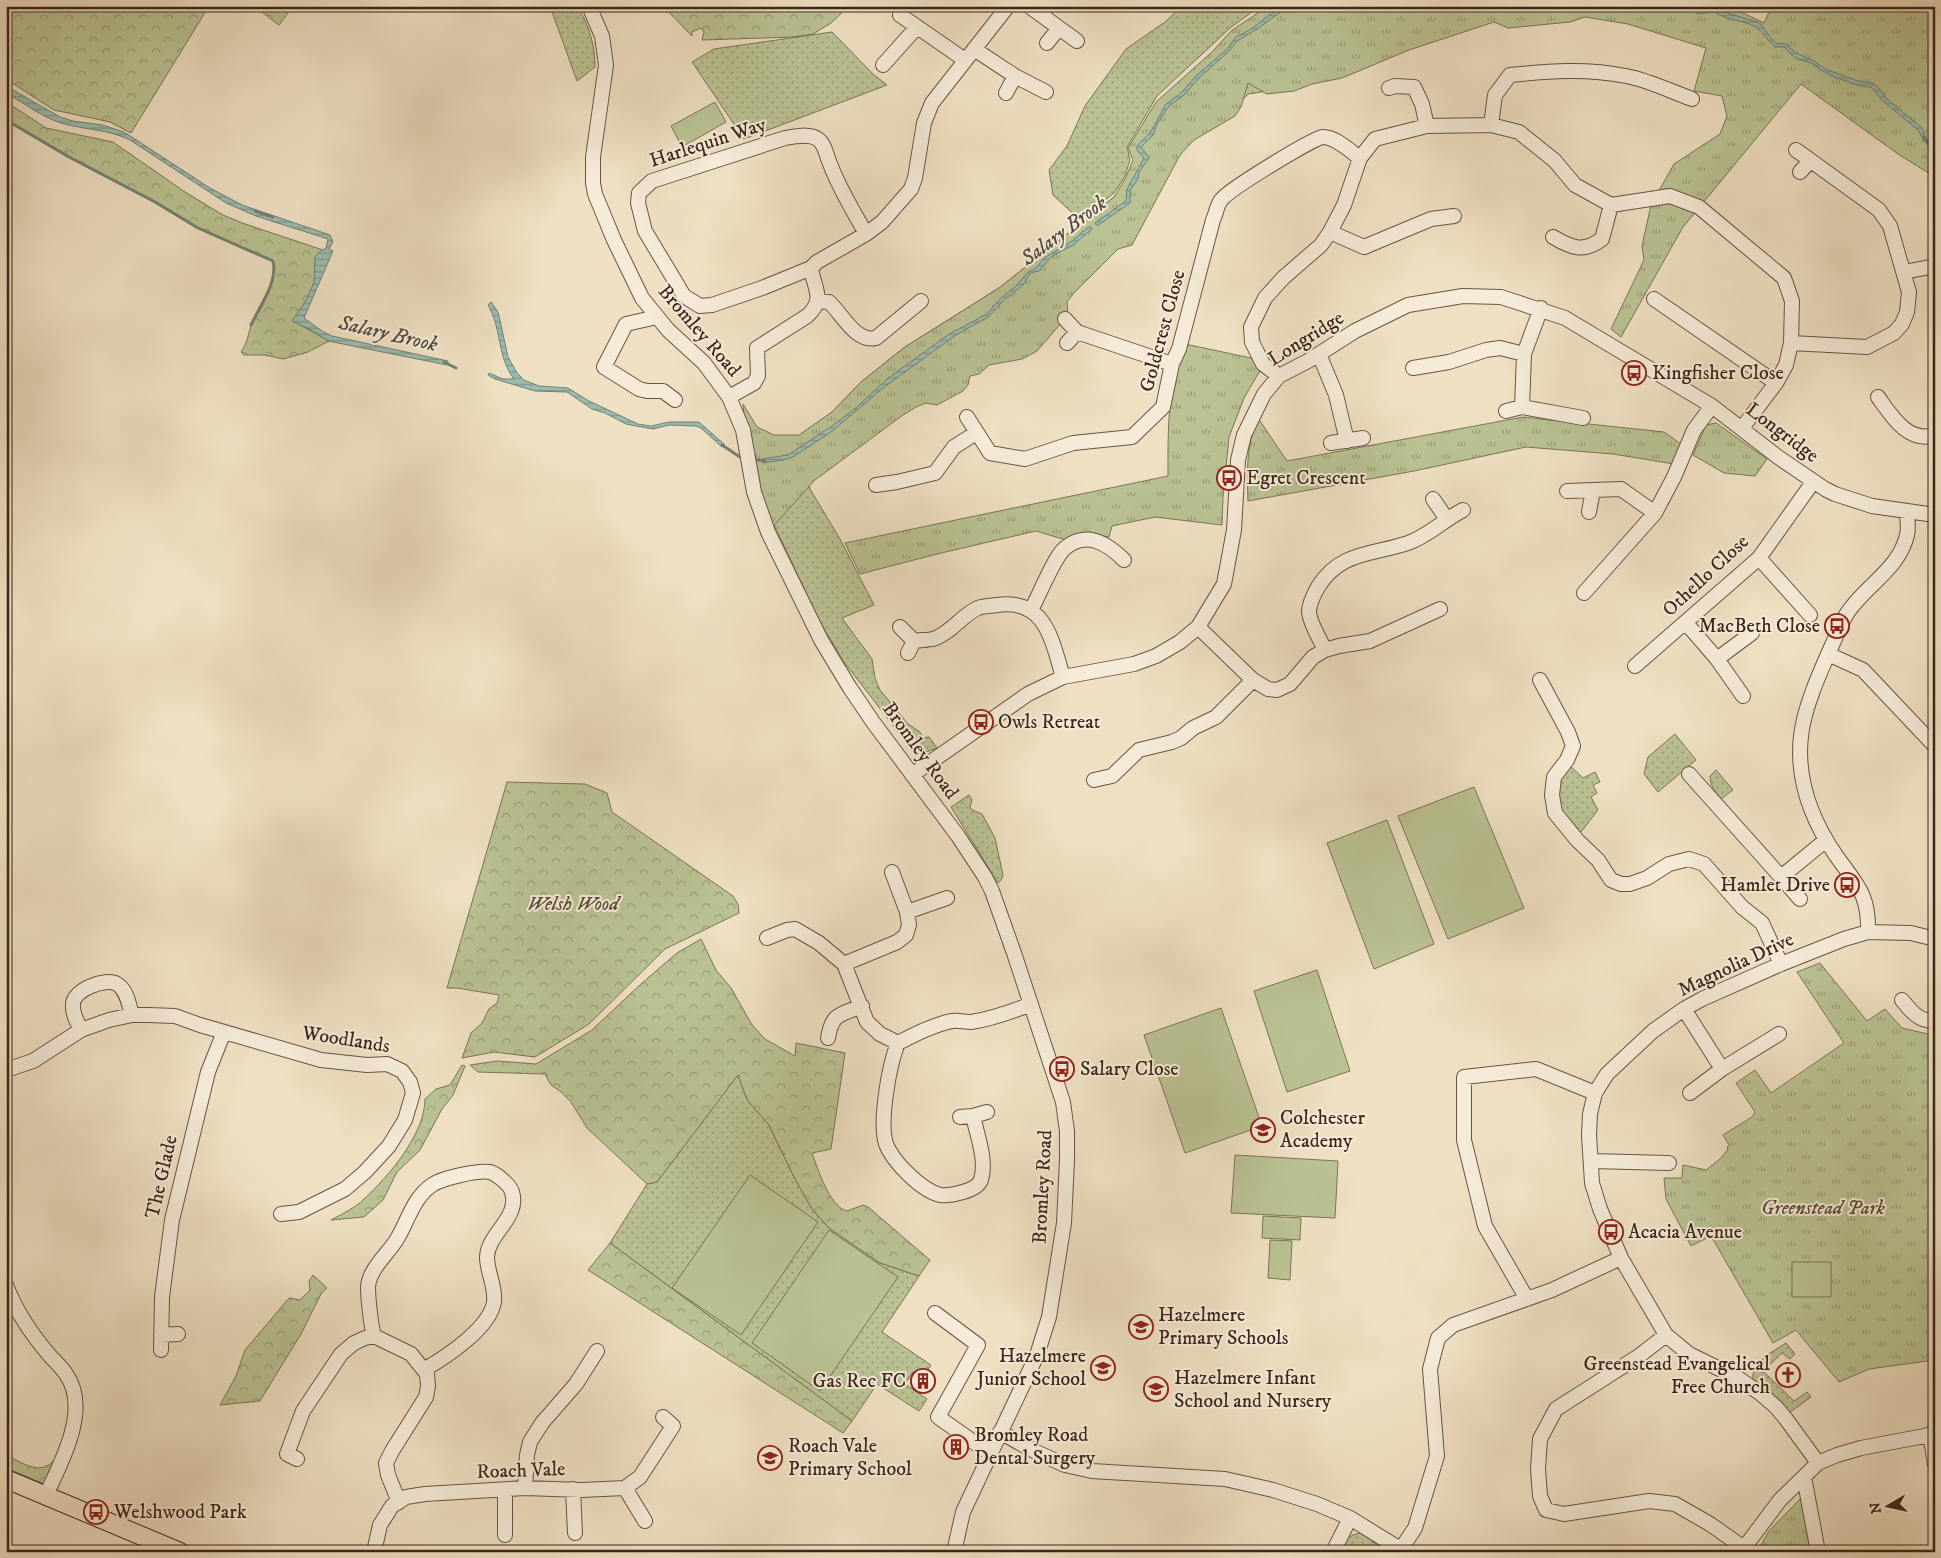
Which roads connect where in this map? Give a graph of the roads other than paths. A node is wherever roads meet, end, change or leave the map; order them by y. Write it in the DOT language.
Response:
graph roads {
  1 [pos="589,6"];
  2 [pos="1008,6"];
  3 [pos="1029,6"];
  4 [pos="900,15"];
  5 [pos="917,27"];
  6 [pos="1059,28"];
  7 [pos="1078,41"];
  8 [pos="1048,43"];
  9 [pos="970,54"];
  10 [pos="883,66"];
  11 [pos="1014,76"];
  12 [pos="1389,88"];
  13 [pos="1006,92"];
  14 [pos="1046,92"];
  15 [pos="1692,99"];
  16 [pos="1426,126"];
  17 [pos="1490,126"];
  18 [pos="1796,150"];
  19 [pos="1360,158"];
  20 [pos="1810,161"];
  21 [pos="1800,172"];
  22 [pos="1611,205"];
  23 [pos="1454,216"];
  24 [pos="1330,232"];
  25 [pos="866,234"];
  26 [pos="1553,237"];
  27 [pos="1935,266"];
  28 [pos="811,268"];
  29 [pos="1904,272"];
  30 [pos="1654,299"];
  31 [pos="921,300"];
  32 [pos="818,301"];
  33 [pos="1541,308"];
  34 [pos="658,317"];
  35 [pos="1065,319"];
  36 [pos="1077,332"];
  37 [pos="1067,343"];
  38 [pos="1791,344"];
  39 [pos="1319,354"];
  40 [pos="1524,354"];
  41 [pos="1172,364"];
  42 [pos="1413,368"];
  43 [pos="1279,376"];
  44 [pos="1776,383"];
  45 [pos="729,397"];
  46 [pos="1878,397"];
  47 [pos="676,400"];
  48 [pos="1712,406"];
  49 [pos="1522,407"];
  50 [pos="1506,411"];
  51 [pos="967,417"];
  52 [pos="1583,418"];
  53 [pos="1742,428"];
  54 [pos="976,433"];
  55 [pos="1935,435"];
  56 [pos="1363,438"];
  57 [pos="1347,440"];
  58 [pos="1331,443"];
  59 [pos="1813,482"];
  60 [pos="876,485"];
  61 [pos="1593,490"];
  62 [pos="1567,491"];
  63 [pos="1433,499"];
  64 [pos="1464,510"];
  65 [pos="1589,512"];
  66 [pos="1908,512"];
  67 [pos="1655,513"];
  68 [pos="1935,515"];
  69 [pos="1446,518"];
  70 [pos="1759,558"];
  71 [pos="1124,560"];
  72 [pos="1584,593"];
  73 [pos="1440,609"];
  74 [pos="1031,610"];
  75 [pos="1810,615"];
  76 [pos="1686,623"];
  77 [pos="900,627"];
  78 [pos="1198,628"];
  79 [pos="1752,633"];
  80 [pos="1326,650"];
  81 [pos="1828,654"];
  82 [pos="1717,659"];
  83 [pos="1635,666"];
  84 [pos="1063,677"];
  85 [pos="1253,680"];
  86 [pos="1540,680"];
  87 [pos="1743,696"];
  88 [pos="1933,744"];
  89 [pos="1689,774"];
  90 [pos="912,775"];
  91 [pos="1094,780"];
  92 [pos="1826,840"];
  93 [pos="892,872"];
  94 [pos="1781,877"];
  95 [pos="947,898"];
  96 [pos="1800,899"];
  97 [pos="907,912"];
  98 [pos="1868,932"];
  99 [pos="767,938"];
  100 [pos="1935,939"];
  101 [pos="844,964"];
  102 [pos="1780,964"];
  103 [pos="1902,1000"];
  104 [pos="1031,1004"];
  105 [pos="862,1006"];
  106 [pos="1684,1009"];
  107 [pos="132,1015"];
  108 [pos="1935,1021"];
  109 [pos="81,1030"];
  110 [pos="224,1032"];
  111 [pos="1779,1034"];
  112 [pos="828,1038"];
  113 [pos="898,1043"];
  114 [pos="1722,1069"];
  115 [pos="6,1070"];
  116 [pos="1595,1093"];
  117 [pos="1690,1093"];
  118 [pos="973,1115"];
  119 [pos="1591,1161"];
  120 [pos="1669,1162"];
  121 [pos="281,1214"];
  122 [pos="1621,1258"];
  123 [pos="6,1286"];
  124 [pos="1527,1299"];
  125 [pos="935,1313"];
  126 [pos="178,1334"];
  127 [pos="161,1335"];
  128 [pos="1666,1335"];
  129 [pos="374,1336"];
  130 [pos="161,1350"];
  131 [pos="597,1351"];
  132 [pos="425,1369"];
  133 [pos="671,1420"];
  134 [pos="1000,1432"];
  135 [pos="1932,1434"];
  136 [pos="989,1454"];
  137 [pos="297,1459"];
  138 [pos="1818,1463"];
  139 [pos="1935,1464"];
  140 [pos="1804,1477"];
  141 [pos="6,1479"];
  142 [pos="525,1488"];
  143 [pos="625,1488"];
  144 [pos="505,1490"];
  145 [pos="573,1490"];
  146 [pos="45,1497"];
  147 [pos="399,1502"];
  148 [pos="1350,1518"];
  149 [pos="645,1521"];
  150 [pos="575,1533"];
  151 [pos="505,1535"];
  152 [pos="1403,1550"];
  153 [pos="1742,1550"];
  154 [pos="180,1552"];
  155 [pos="374,1552"];
  156 [pos="954,1552"];
  157 [pos="1333,1552"];
  158 [pos="1818,1552"];
  1 -- 34 [label="street, Bromley Road"];
  2 -- 9 [label="street"];
  3 -- 6 [label="street"];
  4 -- 5 [label="street"];
  5 -- 9 [label="street"];
  5 -- 10 [label="street"];
  6 -- 7 [label="street"];
  6 -- 8 [label="street"];
  9 -- 11 [label="street"];
  9 -- 25 [label="street"];
  11 -- 13 [label="street"];
  11 -- 14 [label="street"];
  12 -- 16 [label="street"];
  15 -- 17 [label="street"];
  16 -- 17 [label="street"];
  16 -- 19 [label="street"];
  17 -- 22 [label="street"];
  18 -- 20 [label="street"];
  19 -- 24 [label="street"];
  19 -- 41 [label="street, Goldcrest Close"];
  20 -- 21 [label="street"];
  20 -- 29 [label="street"];
  22 -- 26 [label="street"];
  22 -- 38 [label="street"];
  23 -- 24 [label="street"];
  24 -- 43 [label="street"];
  25 -- 28 [label="street"];
  25 -- 28 [label="street, Harlequin Way"];
  27 -- 29 [label="street"];
  28 -- 32 [label="street"];
  29 -- 38 [label="street"];
  30 -- 44 [label="street"];
  31 -- 32 [label="street"];
  32 -- 45 [label="street"];
  33 -- 39 [label="street, Longridge"];
  33 -- 40 [label="street"];
  33 -- 48 [label="street, Longridge"];
  34 -- 45 [label="street, Bromley Road"];
  34 -- 47 [label="street"];
  35 -- 36 [label="street"];
  36 -- 37 [label="street"];
  36 -- 41 [label="street"];
  38 -- 44 [label="street"];
  39 -- 43 [label="street, Longridge"];
  39 -- 57 [label="street"];
  40 -- 42 [label="street"];
  40 -- 49 [label="street"];
  41 -- 54 [label="street, Goldcrest Close"];
  43 -- 78 [label="street, Longridge"];
  44 -- 53 [label="street"];
  45 -- 90 [label="street, Bromley Road"];
  46 -- 55 [label="street"];
  48 -- 53 [label="street, Longridge"];
  48 -- 67 [label="street"];
  49 -- 50 [label="street"];
  49 -- 52 [label="street"];
  51 -- 54 [label="street, Goldcrest Close"];
  53 -- 59 [label="street, Longridge"];
  54 -- 60 [label="street"];
  56 -- 57 [label="street"];
  57 -- 58 [label="street"];
  59 -- 66 [label="street, Longridge"];
  59 -- 70 [label="street, Othello Close"];
  61 -- 62 [label="street"];
  61 -- 65 [label="street"];
  61 -- 67 [label="street"];
  63 -- 69 [label="street"];
  64 -- 69 [label="street"];
  66 -- 68 [label="street, Longridge"];
  66 -- 81 [label="street"];
  67 -- 72 [label="street"];
  69 -- 80 [label="street"];
  70 -- 75 [label="street"];
  70 -- 76 [label="street, Othello Close"];
  71 -- 74 [label="street"];
  73 -- 80 [label="street"];
  74 -- 77 [label="street"];
  74 -- 84 [label="street"];
  76 -- 82 [label="street"];
  76 -- 83 [label="street, Othello Close"];
  78 -- 84 [label="street, Longridge"];
  78 -- 85 [label="street"];
  79 -- 82 [label="street"];
  80 -- 85 [label="street"];
  81 -- 88 [label="street"];
  81 -- 92 [label="street"];
  82 -- 87 [label="street"];
  84 -- 90 [label="street, Longridge"];
  85 -- 91 [label="street"];
  86 -- 102 [label="street"];
  89 -- 94 [label="street"];
  90 -- 104 [label="street, Bromley Road"];
  92 -- 94 [label="street"];
  92 -- 98 [label="street"];
  93 -- 97 [label="street"];
  94 -- 96 [label="street"];
  95 -- 97 [label="street"];
  97 -- 101 [label="street"];
  98 -- 100 [label="street, Magnolia Drive"];
  98 -- 102 [label="street, Magnolia Drive"];
  99 -- 101 [label="street"];
  101 -- 105 [label="street"];
  102 -- 106 [label="street, Magnolia Drive"];
  103 -- 108 [label="street"];
  104 -- 113 [label="street"];
  104 -- 134 [label="street, Bromley Road"];
  105 -- 112 [label="street"];
  105 -- 113 [label="street"];
  106 -- 114 [label="street"];
  106 -- 116 [label="street, Magnolia Drive"];
  107 -- 109 [label="street, Woodlands"];
  107 -- 109 [label="street"];
  107 -- 110 [label="street, Woodlands"];
  109 -- 115 [label="street, Woodlands"];
  110 -- 121 [label="street, Woodlands"];
  110 -- 127 [label="street, The Glade"];
  111 -- 114 [label="street"];
  113 -- 118 [label="street"];
  114 -- 117 [label="street"];
  116 -- 119 [label="street, Magnolia Drive"];
  116 -- 124 [label="street"];
  119 -- 120 [label="street"];
  119 -- 122 [label="street, Magnolia Drive"];
  122 -- 124 [label="street"];
  122 -- 128 [label="street, Magnolia Drive"];
  123 -- 146 [label="street"];
  124 -- 152 [label="street"];
  125 -- 136 [label="street"];
  126 -- 127 [label="street"];
  127 -- 130 [label="street, The Glade"];
  128 -- 138 [label="street, Magnolia Drive"];
  128 -- 153 [label="street"];
  129 -- 132 [label="street"];
  129 -- 132 [label="street"];
  129 -- 137 [label="street"];
  131 -- 142 [label="street"];
  132 -- 147 [label="street"];
  133 -- 143 [label="street"];
  134 -- 136 [label="street, Bromley Road"];
  134 -- 148 [label="street"];
  135 -- 138 [label="street"];
  135 -- 139 [label="street"];
  136 -- 156 [label="street, Bromley Road"];
  138 -- 140 [label="street"];
  140 -- 153 [label="street"];
  140 -- 158 [label="street"];
  141 -- 146 [label="main road"];
  142 -- 144 [label="street, Roach Vale"];
  142 -- 145 [label="street, Roach Vale"];
  143 -- 145 [label="street, Roach Vale"];
  143 -- 149 [label="street"];
  144 -- 147 [label="street, Roach Vale"];
  144 -- 151 [label="street"];
  145 -- 150 [label="street"];
  146 -- 154 [label="main road"];
  147 -- 155 [label="street"];
  148 -- 152 [label="street"];
  148 -- 157 [label="street"];
}
